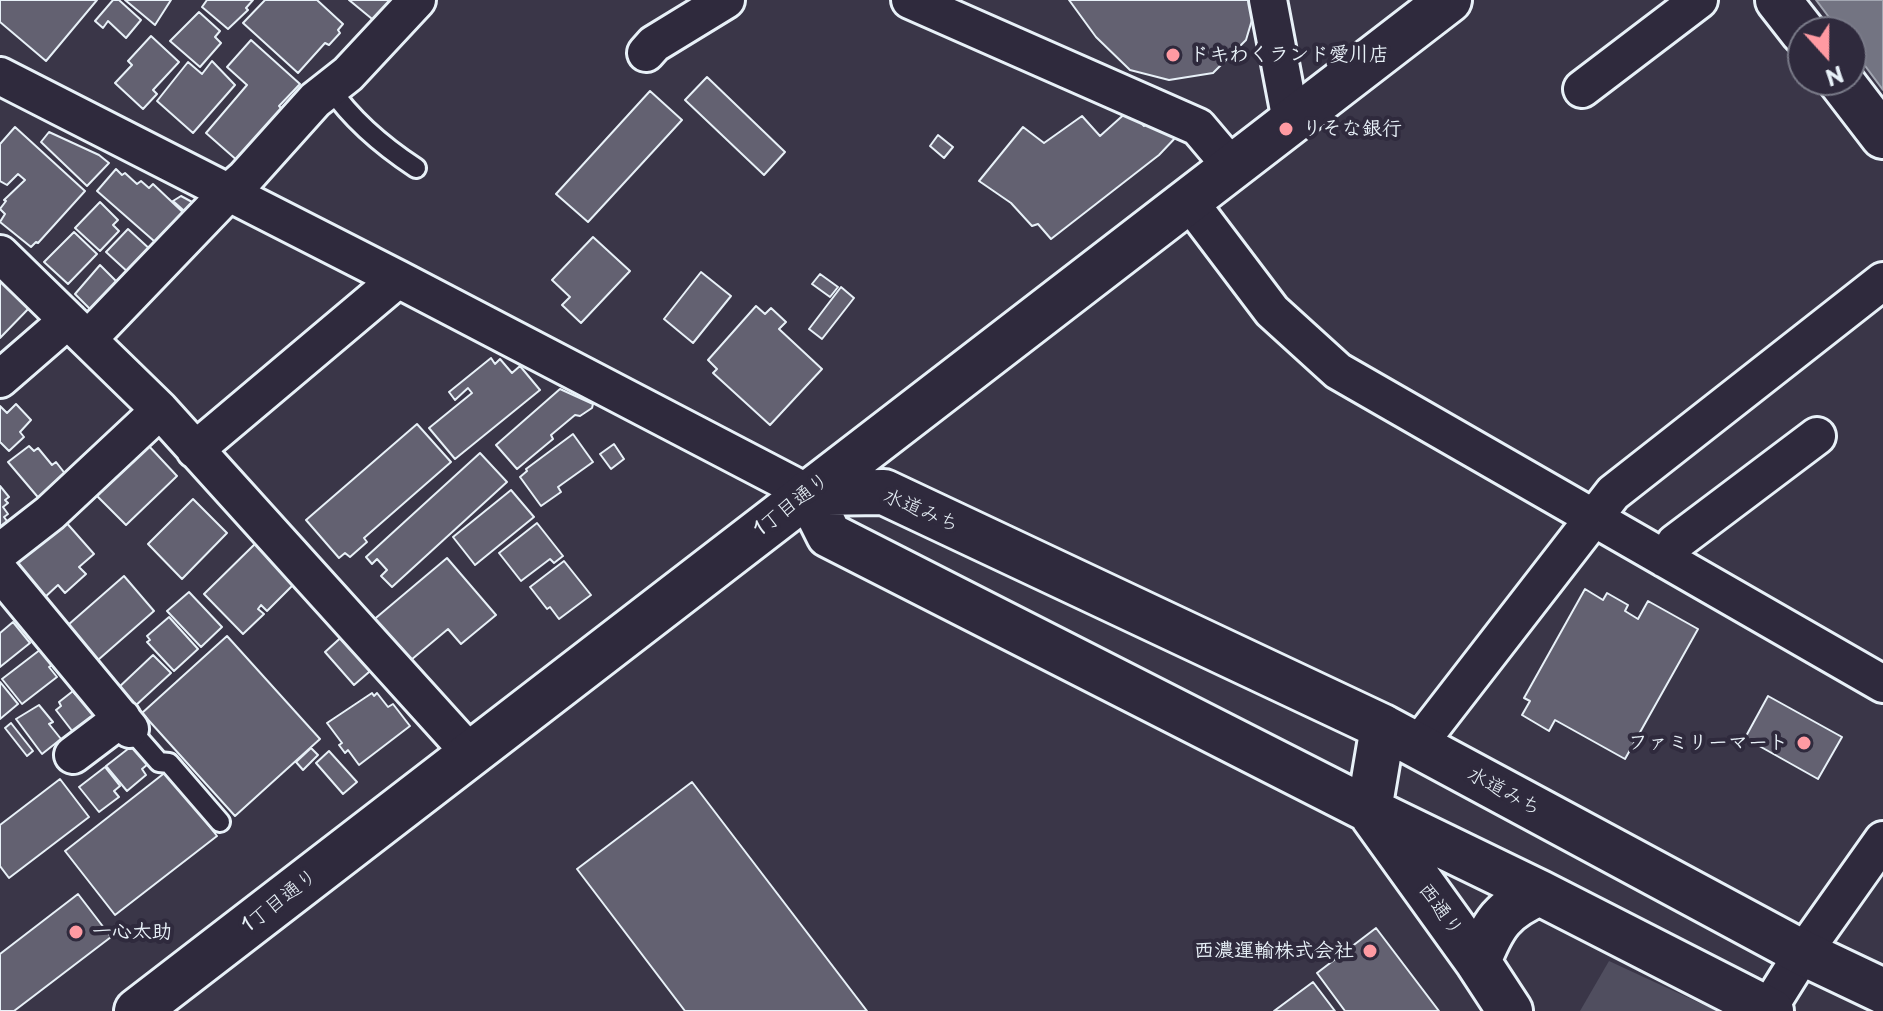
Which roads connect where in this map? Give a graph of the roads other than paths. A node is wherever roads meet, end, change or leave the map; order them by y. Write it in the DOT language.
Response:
graph roads {
  1 [pos="417,0"];
  2 [pos="726,0"];
  3 [pos="910,0"];
  4 [pos="1268,0"];
  5 [pos="1449,0"];
  6 [pos="1699,0"];
  7 [pos="1778,0"];
  8 [pos="1790,16"];
  9 [pos="646,53"];
  10 [pos="0,76"];
  11 [pos="330,88"];
  12 [pos="1582,89"];
  13 [pos="1852,96"];
  14 [pos="1291,121"];
  15 [pos="1883,136"];
  16 [pos="1231,166"];
  17 [pos="416,168"];
  18 [pos="229,192"];
  19 [pos="1188,200"];
  20 [pos="0,254"];
  21 [pos="398,279"];
  22 [pos="1883,281"];
  23 [pos="78,330"];
  24 [pos="0,379"];
  25 [pos="160,410"];
  26 [pos="1817,436"];
  27 [pos="195,450"];
  28 [pos="808,493"];
  29 [pos="1594,518"];
  30 [pos="0,552"];
  31 [pos="1665,559"];
  32 [pos="0,572"];
  33 [pos="1883,684"];
  34 [pos="126,723"];
  35 [pos="1400,736"];
  36 [pos="471,754"];
  37 [pos="73,755"];
  38 [pos="1369,810"];
  39 [pos="220,822"];
  40 [pos="1883,840"];
  41 [pos="1540,893"];
  42 [pos="1803,953"];
  43 [pos="1478,962"];
  44 [pos="1883,991"];
  45 [pos="1770,1010"];
  46 [pos="137,1011"];
  47 [pos="1510,1011"];
  1 -- 11 [label="street"];
  2 -- 9 [label="street"];
  3 -- 16 [label="street"];
  4 -- 14 [label="street"];
  5 -- 14 [label="street, 1丁目通り"];
  6 -- 12 [label="street"];
  7 -- 8 [label="street"];
  10 -- 18 [label="street"];
  11 -- 17 [label="lane"];
  11 -- 18 [label="street"];
  13 -- 15 [label="street"];
  14 -- 16 [label="street, 1丁目通り"];
  16 -- 19 [label="street, 1丁目通り"];
  18 -- 21 [label="street"];
  18 -- 23 [label="street"];
  19 -- 28 [label="street, 1丁目通り"];
  19 -- 29 [label="street"];
  20 -- 23 [label="street"];
  21 -- 27 [label="street"];
  21 -- 28 [label="street"];
  22 -- 29 [label="street"];
  23 -- 24 [label="street"];
  23 -- 25 [label="street"];
  25 -- 27 [label="street"];
  25 -- 30 [label="street"];
  26 -- 31 [label="street"];
  27 -- 36 [label="street"];
  28 -- 35 [label="street, 水道みち"];
  28 -- 36 [label="street, 1丁目通り"];
  28 -- 38 [label="street"];
  29 -- 31 [label="street"];
  29 -- 35 [label="street"];
  31 -- 33 [label="street"];
  32 -- 34 [label="street"];
  34 -- 37 [label="street"];
  34 -- 39 [label="lane"];
  35 -- 38 [label="street"];
  35 -- 42 [label="street, 水道みち"];
  36 -- 46 [label="street, 1丁目通り"];
  38 -- 41 [label="street"];
  38 -- 43 [label="street, 西通り"];
  40 -- 42 [label="street"];
  41 -- 43 [label="street"];
  41 -- 45 [label="street"];
  42 -- 44 [label="street, 水道みち"];
  42 -- 45 [label="street"];
  43 -- 47 [label="street, 西通り"];
}
